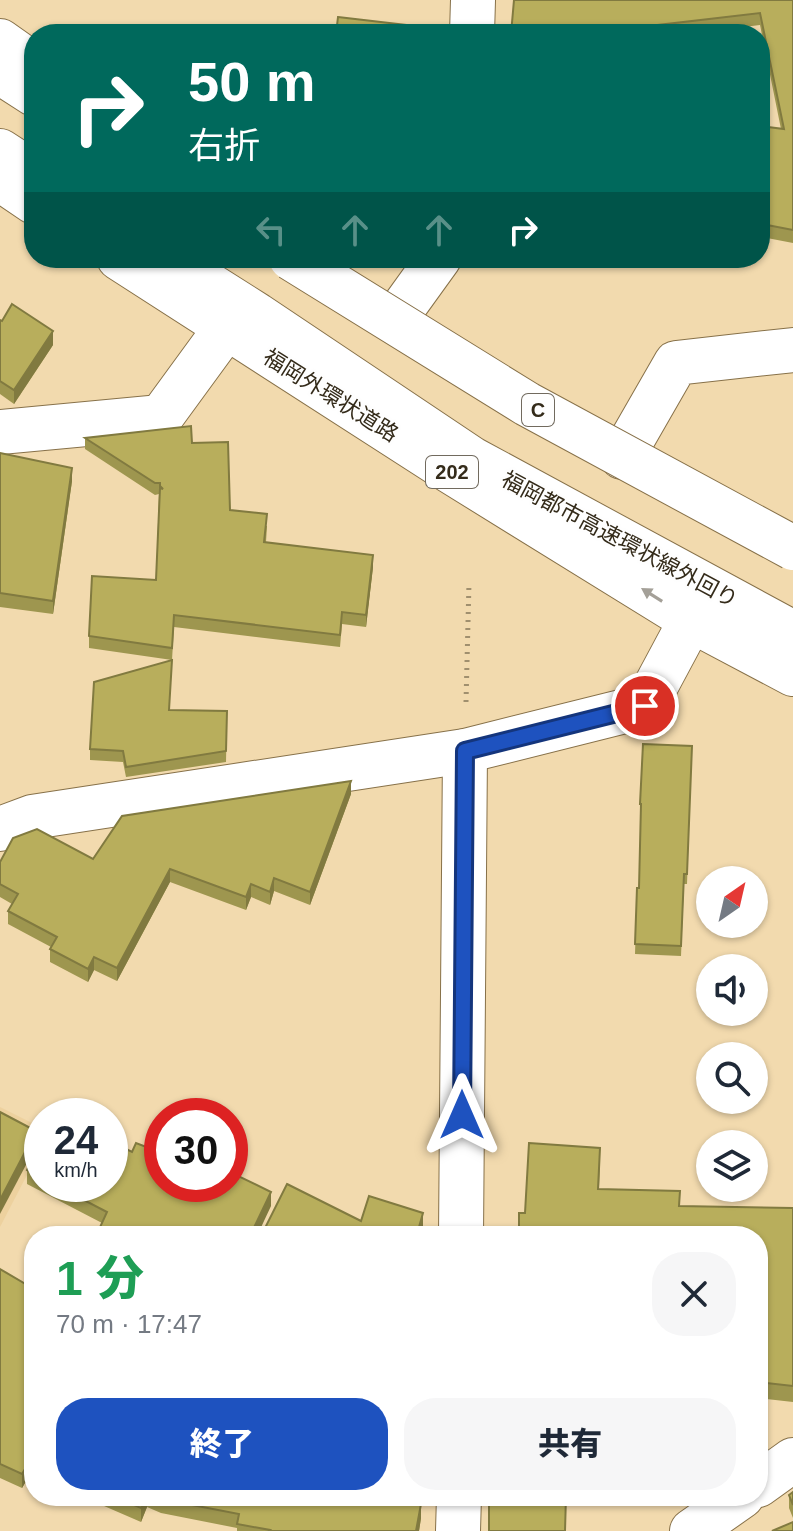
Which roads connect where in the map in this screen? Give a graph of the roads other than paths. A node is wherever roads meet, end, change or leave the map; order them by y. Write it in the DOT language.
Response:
graph roads {
  1 [pos="473,0"];
  2 [pos="472,24"];
  3 [pos="0,41"];
  4 [pos="24,58"];
  5 [pos="0,72"];
  6 [pos="24,88"];
  7 [pos="0,151"];
  8 [pos="24,167"];
  9 [pos="0,179"];
  10 [pos="24,195"];
  11 [pos="134,268"];
  12 [pos="183,268"];
  13 [pos="307,268"];
  14 [pos="322,268"];
  15 [pos="432,268"];
  16 [pos="395,319"];
  17 [pos="226,328"];
  18 [pos="793,350"];
  19 [pos="0,432"];
  20 [pos="622,457"];
  21 [pos="793,548"];
  22 [pos="691,620"];
  23 [pos="793,633"];
  24 [pos="793,674"];
  25 [pos="465,751"];
  26 [pos="0,829"];
  27 [pos="461,1226"];
  28 [pos="793,1460"];
  29 [pos="768,1478"];
  30 [pos="459,1506"];
  31 [pos="728,1506"];
  32 [pos="458,1531"];
  33 [pos="692,1531"];
  1 -- 2 [label="main road"];
  3 -- 4 [label="main road"];
  5 -- 6 [label="main road"];
  7 -- 8 [label="main road"];
  9 -- 10 [label="main road"];
  11 -- 17 [label="main road, 福岡外環状道路 / 202"];
  12 -- 23 [label="main road, 福岡都市高速環状線外回り"];
  13 -- 21 [label="main road, C, bridge"];
  14 -- 16 [label="main road"];
  15 -- 16 [label="main road"];
  16 -- 20 [label="main road"];
  17 -- 19 [label="main road"];
  22 -- 17 [label="main road, 福岡外環状道路 / 202, one-way"];
  18 -- 20 [label="main road"];
  20 -- 21 [label="main road"];
  22 -- 24 [label="main road, 福岡外環状道路 / 202"];
  22 -- 25 [label="main road"];
  25 -- 26 [label="main road"];
  25 -- 27 [label="main road"];
  28 -- 29 [label="main road"];
  30 -- 32 [label="main road"];
  31 -- 33 [label="main road"];
}
